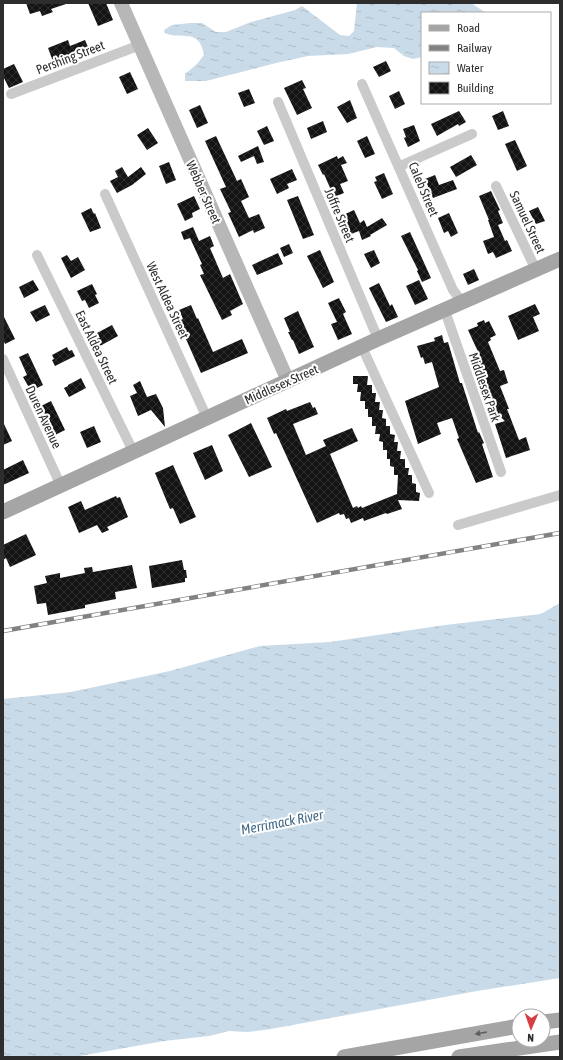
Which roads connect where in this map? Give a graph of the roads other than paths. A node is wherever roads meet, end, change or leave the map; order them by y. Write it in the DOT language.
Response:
graph roads {
  1 [pos="121,3"];
  2 [pos="140,45"];
  3 [pos="362,84"];
  4 [pos="11,94"];
  5 [pos="278,102"];
  6 [pos="472,134"];
  7 [pos="400,166"];
  8 [pos="496,186"];
  9 [pos="105,194"];
  10 [pos="37,255"];
  11 [pos="560,259"];
  12 [pos="536,270"];
  13 [pos="463,303"];
  14 [pos="445,311"];
  15 [pos="378,339"];
  16 [pos="362,347"];
  17 [pos="3,360"];
  18 [pos="288,381"];
  19 [pos="207,418"];
  20 [pos="133,451"];
  21 [pos="501,472"];
  22 [pos="61,486"];
  23 [pos="429,493"];
  24 [pos="560,495"];
  25 [pos="3,512"];
  26 [pos="458,525"];
  27 [pos="511,1027"];
  28 [pos="560,1042"];
  29 [pos="344,1057"];
  30 [pos="459,1057"];
  1 -- 2 [label="street, Webber Street"];
  2 -- 4 [label="street, Pershing Street"];
  2 -- 18 [label="street, Webber Street"];
  3 -- 7 [label="street, Caleb Street"];
  5 -- 15 [label="street, Joffre Street"];
  6 -- 7 [label="street"];
  7 -- 13 [label="street, Caleb Street"];
  8 -- 12 [label="street, Samuel Street"];
  9 -- 19 [label="street, West Aldea Street"];
  10 -- 20 [label="street, East Aldea Street"];
  11 -- 12 [label="main road, Middlesex Street"];
  12 -- 13 [label="main road, Middlesex Street"];
  13 -- 14 [label="main road, Middlesex Street"];
  14 -- 15 [label="main road, Middlesex Street"];
  14 -- 21 [label="street, Middlesex Park"];
  15 -- 16 [label="main road, Middlesex Street"];
  16 -- 18 [label="main road, Middlesex Street"];
  16 -- 23 [label="street"];
  17 -- 22 [label="street, Duren Avenue"];
  18 -- 19 [label="main road, Middlesex Street"];
  19 -- 20 [label="main road, Middlesex Street"];
  20 -- 22 [label="main road, Middlesex Street"];
  22 -- 25 [label="main road, Middlesex Street"];
  24 -- 26 [label="street"];
  27 -- 29 [label="main road, one-way"];
  28 -- 30 [label="main road"];
}
